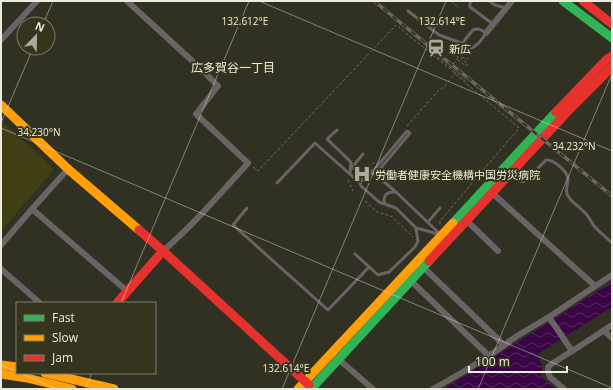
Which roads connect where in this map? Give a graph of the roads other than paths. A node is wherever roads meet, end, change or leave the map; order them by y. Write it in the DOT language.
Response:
graph roads {
  1 [pos="36,1"];
  2 [pos="127,1"];
  3 [pos="472,1"];
  4 [pos="489,1"];
  5 [pos="512,1"];
  6 [pos="563,1"];
  7 [pos="589,3"];
  8 [pos="506,8"];
  9 [pos="408,11"];
  10 [pos="493,24"];
  11 [pos="612,24"];
  12 [pos="486,33"];
  13 [pos="612,38"];
  14 [pos="1,40"];
  15 [pos="464,44"];
  16 [pos="612,56"];
  17 [pos="612,67"];
  18 [pos="1,105"];
  19 [pos="337,130"];
  20 [pos="545,130"];
  21 [pos="536,139"];
  22 [pos="363,154"];
  23 [pos="68,169"];
  24 [pos="368,174"];
  25 [pos="510,174"];
  26 [pos="350,175"];
  27 [pos="375,175"];
  28 [pos="364,177"];
  29 [pos="360,182"];
  30 [pos="277,183"];
  31 [pos="489,190"];
  32 [pos="396,192"];
  33 [pos="386,204"];
  34 [pos="247,208"];
  35 [pos="440,208"];
  36 [pos="32,209"];
  37 [pos="466,220"];
  38 [pos="428,222"];
  39 [pos="416,228"];
  40 [pos="444,238"];
  41 [pos="612,243"];
  42 [pos="1,246"];
  43 [pos="164,251"];
  44 [pos="498,251"];
  45 [pos="355,254"];
  46 [pos="420,264"];
  47 [pos="369,267"];
  48 [pos="1,269"];
  49 [pos="612,275"];
  50 [pos="408,278"];
  51 [pos="595,286"];
  52 [pos="128,292"];
  53 [pos="39,302"];
  54 [pos="118,302"];
  55 [pos="549,317"];
  56 [pos="612,325"];
  57 [pos="604,331"];
  58 [pos="612,338"];
  59 [pos="504,345"];
  60 [pos="572,351"];
  61 [pos="488,355"];
  62 [pos="335,356"];
  63 [pos="1,365"];
  64 [pos="16,367"];
  65 [pos="1,374"];
  66 [pos="51,376"];
  67 [pos="310,386"];
  68 [pos="102,388"];
  69 [pos="72,389"];
  70 [pos="114,389"];
  71 [pos="298,389"];
  72 [pos="373,389"];
  73 [pos="433,389"];
  74 [pos="564,389"];
  1 -- 14 [label="street"];
  2 -- 43 [label="street"];
  3 -- 10 [label="lane"];
  4 -- 8 [label="lane"];
  5 -- 8 [label="street"];
  6 -- 13 [label="main road"];
  7 -- 11 [label="main road"];
  8 -- 10 [label="street"];
  9 -- 15 [label="lane"];
  10 -- 12 [label="street"];
  12 -- 15 [label="lane"];
  12 -- 15 [label="lane"];
  16 -- 20 [label="main road"];
  17 -- 20 [label="main road"];
  18 -- 23 [label="main road"];
  19 -- 26 [label="lane"];
  20 -- 21 [label="main road"];
  21 -- 25 [label="main road"];
  21 -- 31 [label="main road"];
  22 -- 28 [label="lane"];
  23 -- 36 [label="street"];
  23 -- 43 [label="main road"];
  24 -- 27 [label="lane"];
  24 -- 27 [label="lane"];
  24 -- 28 [label="lane"];
  25 -- 31 [label="main road"];
  25 -- 41 [label="lane"];
  26 -- 29 [label="lane"];
  26 -- 30 [label="lane"];
  27 -- 32 [label="lane"];
  28 -- 29 [label="lane"];
  29 -- 33 [label="lane"];
  31 -- 37 [label="main road"];
  31 -- 40 [label="main road"];
  31 -- 51 [label="street"];
  32 -- 33 [label="lane"];
  32 -- 38 [label="lane"];
  33 -- 39 [label="lane"];
  34 -- 47 [label="lane"];
  35 -- 38 [label="lane"];
  36 -- 42 [label="street"];
  36 -- 52 [label="street"];
  37 -- 40 [label="main road"];
  37 -- 44 [label="street"];
  38 -- 40 [label="lane"];
  39 -- 40 [label="lane"];
  39 -- 47 [label="lane"];
  40 -- 46 [label="main road"];
  43 -- 52 [label="main road"];
  43 -- 67 [label="main road"];
  45 -- 47 [label="lane"];
  46 -- 50 [label="main road"];
  46 -- 59 [label="street"];
  48 -- 53 [label="street"];
  49 -- 51 [label="street"];
  50 -- 61 [label="street"];
  50 -- 62 [label="main road"];
  51 -- 55 [label="street"];
  52 -- 54 [label="main road"];
  55 -- 59 [label="street"];
  55 -- 60 [label="street"];
  56 -- 57 [label="street"];
  57 -- 58 [label="street"];
  57 -- 60 [label="street"];
  59 -- 61 [label="street"];
  60 -- 74 [label="street"];
  61 -- 73 [label="street"];
  62 -- 67 [label="main road"];
  62 -- 72 [label="street"];
  63 -- 64 [label="main road"];
  65 -- 66 [label="main road"];
  66 -- 68 [label="main road"];
  66 -- 69 [label="main road"];
  67 -- 71 [label="main road"];
  68 -- 70 [label="main road"];
}
